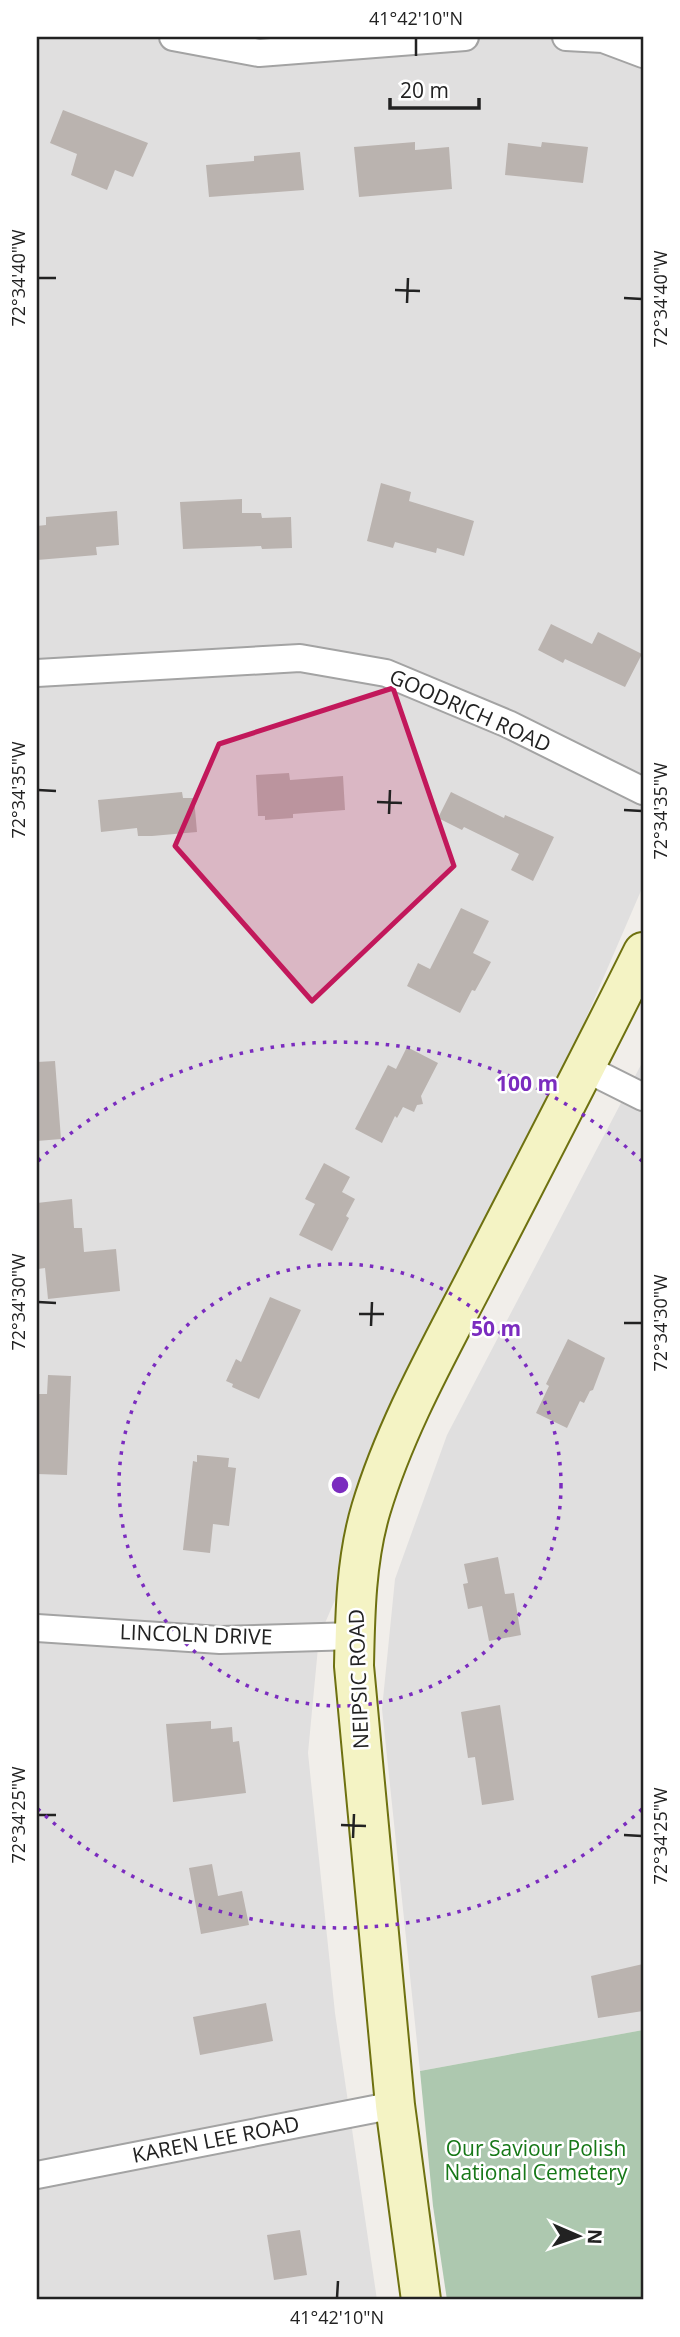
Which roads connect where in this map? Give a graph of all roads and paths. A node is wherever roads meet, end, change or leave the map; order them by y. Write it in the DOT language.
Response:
graph roads {
  1 [pos="173,37"];
  2 [pos="466,37"];
  3 [pos="566,37"];
  4 [pos="643,54"];
  5 [pos="37,673"];
  6 [pos="643,791"];
  7 [pos="643,952"];
  8 [pos="585,1068"];
  9 [pos="643,1097"];
  10 [pos="37,1628"];
  11 [pos="355,1636"];
  12 [pos="395,2105"];
  13 [pos="37,2175"];
  14 [pos="421,2300"];
  1 -- 2 [label="street"];
  3 -- 4 [label="street"];
  5 -- 6 [label="street, GOODRICH ROAD"];
  7 -- 8 [label="street, NEIPSIC ROAD"];
  8 -- 9 [label="street"];
  8 -- 11 [label="street, NEIPSIC ROAD"];
  10 -- 11 [label="street, LINCOLN DRIVE"];
  11 -- 12 [label="street, NEIPSIC ROAD"];
  12 -- 13 [label="street, KAREN LEE ROAD"];
  12 -- 14 [label="street, NEIPSIC ROAD"];
}
